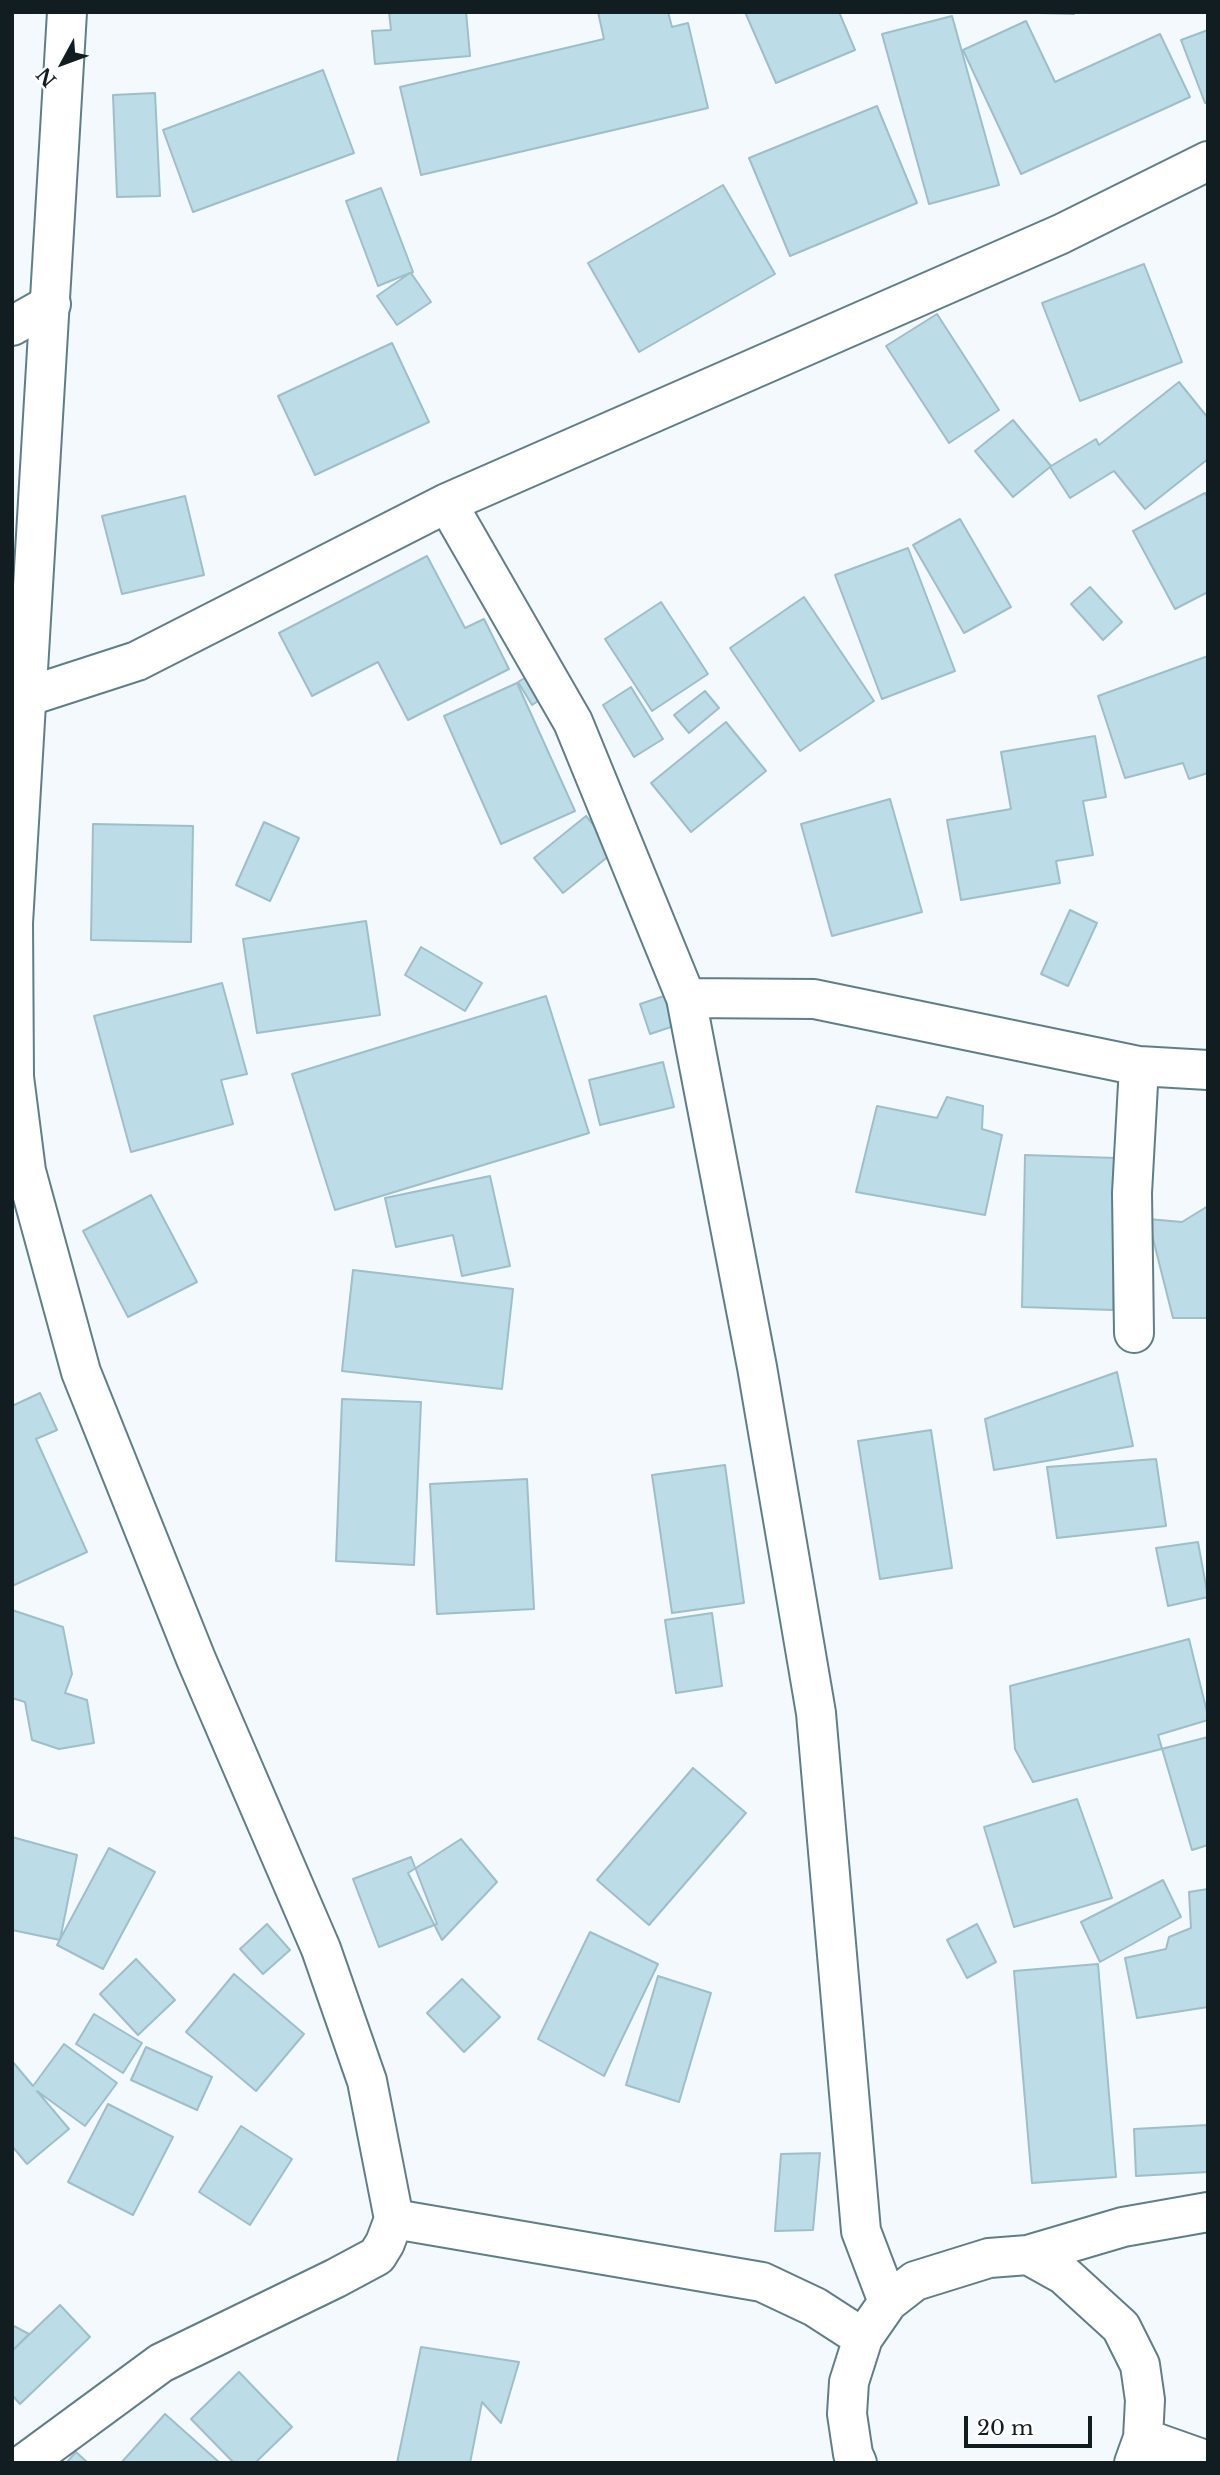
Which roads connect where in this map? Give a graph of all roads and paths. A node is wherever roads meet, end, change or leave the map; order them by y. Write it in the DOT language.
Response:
graph roads {
  1 [pos="67,12"];
  2 [pos="1208,161"];
  3 [pos="51,304"];
  4 [pos="12,326"];
  5 [pos="447,503"];
  6 [pos="26,697"];
  7 [pos="686,998"];
  8 [pos="1139,1066"];
  9 [pos="1208,1070"];
  10 [pos="19,1175"];
  11 [pos="1134,1333"];
  12 [pos="1208,2212"];
  13 [pos="394,2219"];
  14 [pos="1028,2255"];
  15 [pos="888,2302"];
  16 [pos="863,2338"];
  17 [pos="1139,2450"];
  18 [pos="1208,2461"];
  19 [pos="24,2463"];
  20 [pos="858,2463"];
  1 -- 3 [label="street"];
  2 -- 5 [label="street"];
  3 -- 4 [label="street"];
  3 -- 6 [label="street"];
  5 -- 6 [label="street"];
  5 -- 7 [label="street"];
  6 -- 10 [label="street"];
  7 -- 8 [label="street"];
  7 -- 15 [label="street"];
  8 -- 9 [label="street"];
  8 -- 11 [label="street"];
  10 -- 13 [label="street"];
  12 -- 14 [label="street"];
  13 -- 16 [label="street"];
  13 -- 19 [label="street"];
  14 -- 15 [label="street"];
  14 -- 17 [label="street"];
  15 -- 16 [label="street"];
  16 -- 20 [label="street"];
  17 -- 18 [label="street"];
}
